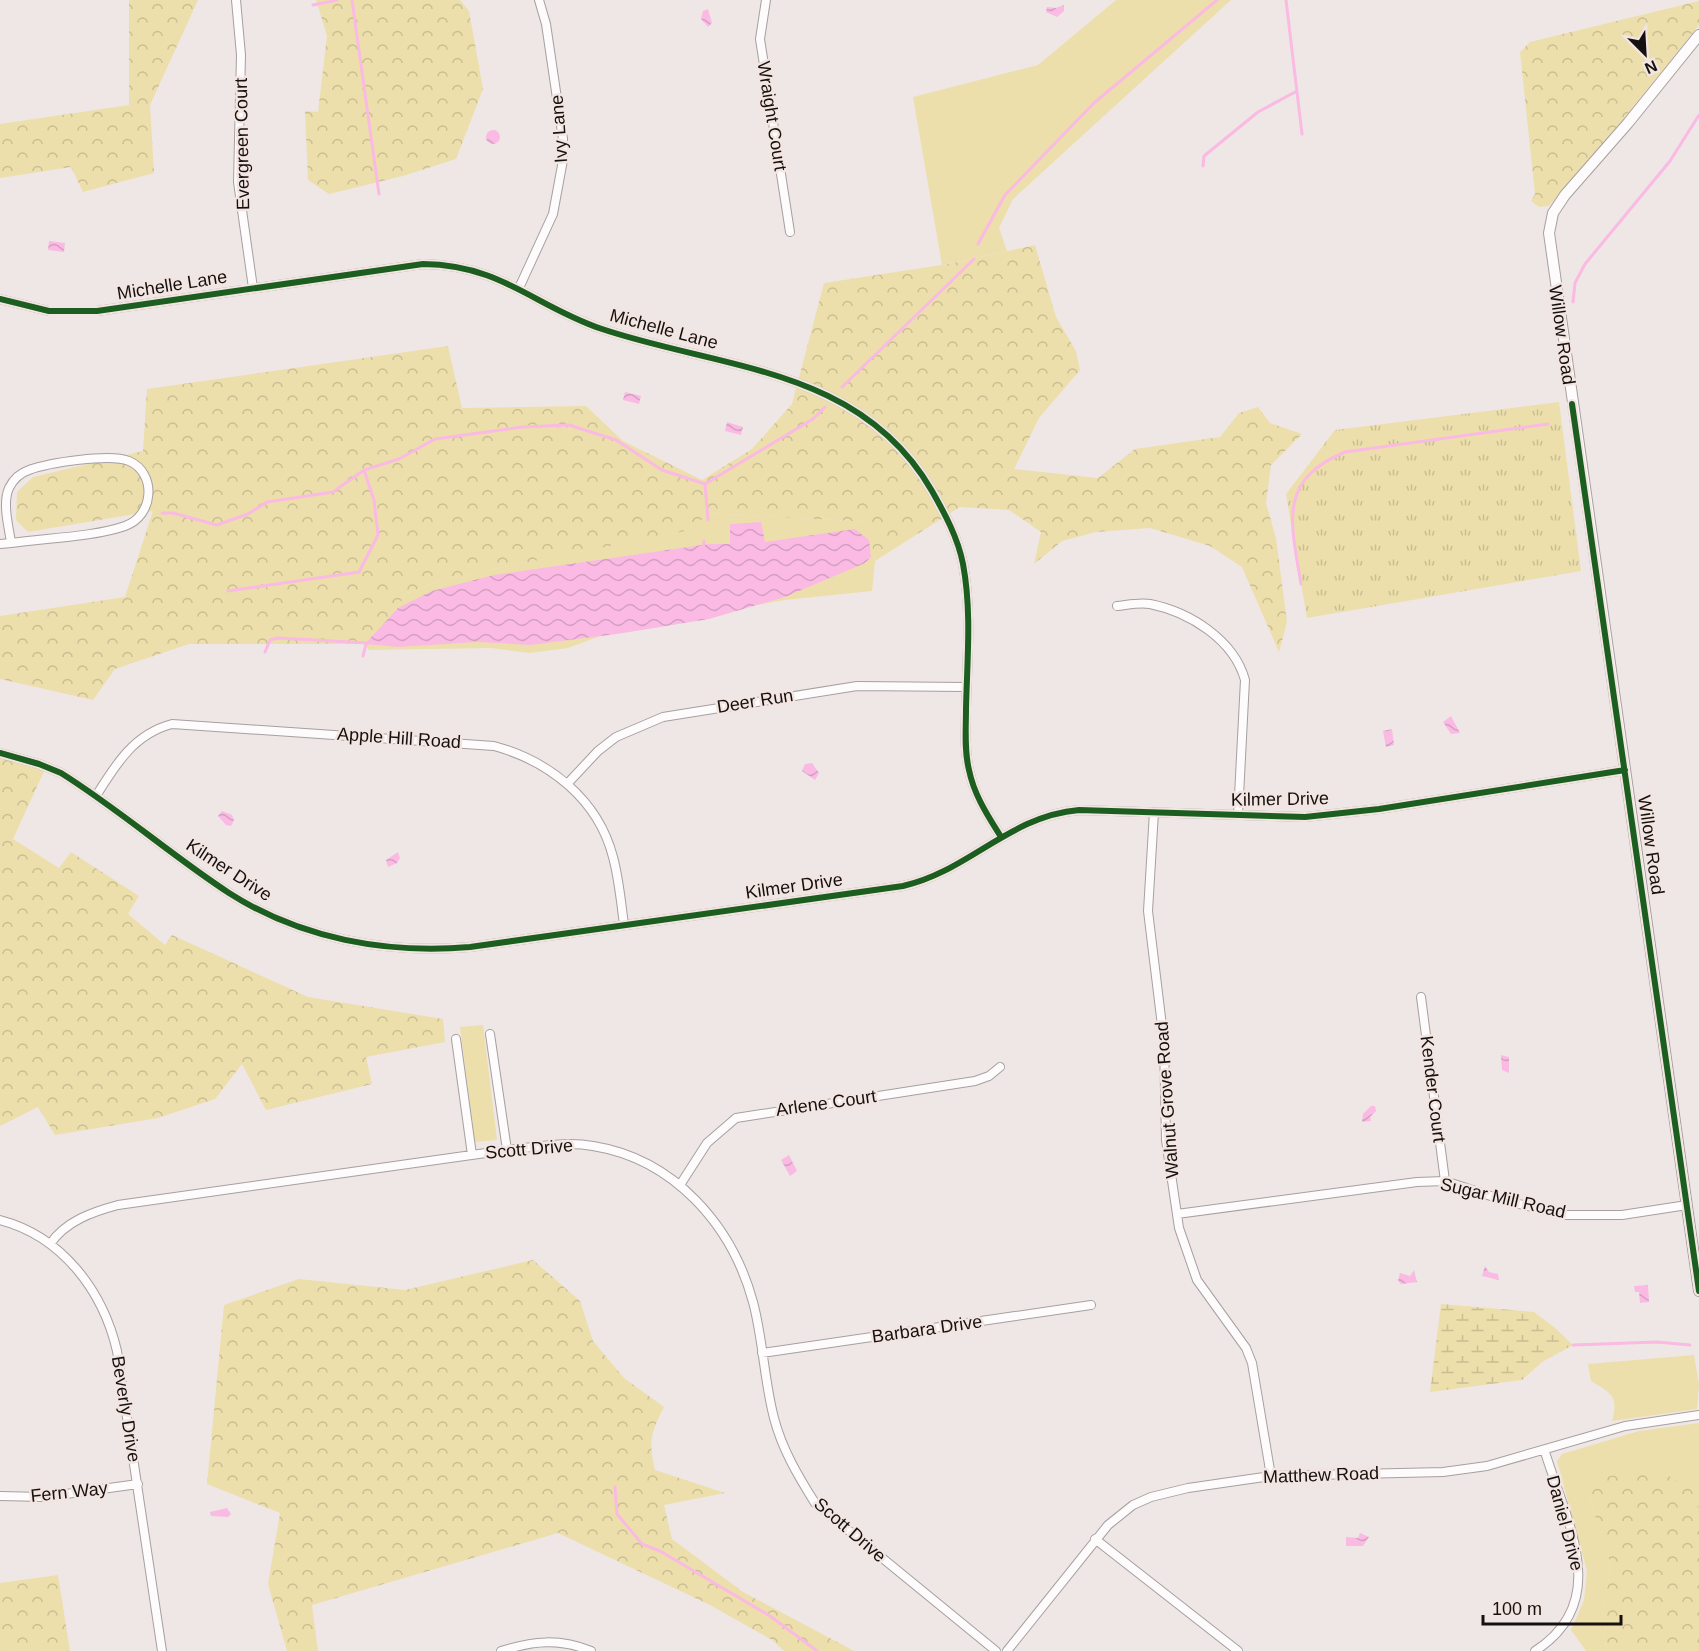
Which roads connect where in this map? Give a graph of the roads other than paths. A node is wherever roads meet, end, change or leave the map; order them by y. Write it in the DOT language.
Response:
graph roads {
  1 [pos="236,0"];
  2 [pos="539,0"];
  3 [pos="766,0"];
  4 [pos="1699,34"];
  5 [pos="790,232"];
  6 [pos="253,288"];
  7 [pos="519,288"];
  8 [pos="0,299"];
  9 [pos="11,543"];
  10 [pos="0,544"];
  11 [pos="1117,606"];
  12 [pos="966,687"];
  13 [pos="0,753"];
  14 [pos="1625,770"];
  15 [pos="568,783"];
  16 [pos="96,796"];
  17 [pos="1154,812"];
  18 [pos="1238,815"];
  19 [pos="1001,837"];
  20 [pos="624,925"];
  21 [pos="1422,997"];
  22 [pos="490,1034"];
  23 [pos="456,1039"];
  24 [pos="1000,1067"];
  25 [pos="507,1150"];
  26 [pos="472,1155"];
  27 [pos="1445,1181"];
  28 [pos="680,1185"];
  29 [pos="1687,1205"];
  30 [pos="1177,1214"];
  31 [pos="0,1220"];
  32 [pos="50,1244"];
  33 [pos="1699,1291"];
  34 [pos="1091,1305"];
  35 [pos="762,1353"];
  36 [pos="1699,1415"];
  37 [pos="1545,1452"];
  38 [pos="1271,1476"];
  39 [pos="138,1484"];
  40 [pos="0,1496"];
  41 [pos="1095,1539"];
  42 [pos="162,1651"];
  43 [pos="501,1651"];
  44 [pos="591,1651"];
  45 [pos="996,1651"];
  46 [pos="1007,1651"];
  47 [pos="1238,1651"];
  48 [pos="1535,1651"];
  1 -- 6 [label="street, Evergreen Court"];
  2 -- 7 [label="street, Ivy Lane"];
  3 -- 5 [label="street, Wraight Court"];
  4 -- 14 [label="street, Willow Road"];
  6 -- 7 [label="street, Michelle Lane"];
  6 -- 8 [label="street, Michelle Lane"];
  7 -- 12 [label="street, Michelle Lane"];
  9 -- 9 [label="street"];
  9 -- 10 [label="street"];
  11 -- 18 [label="street"];
  12 -- 15 [label="street, Deer Run"];
  12 -- 19 [label="street, Michelle Lane"];
  13 -- 16 [label="street, Kilmer Drive"];
  14 -- 18 [label="street, Kilmer Drive"];
  14 -- 29 [label="street, Willow Road"];
  15 -- 16 [label="street, Apple Hill Road"];
  15 -- 20 [label="street, Apple Hill Road"];
  16 -- 20 [label="street, Kilmer Drive"];
  17 -- 18 [label="street, Kilmer Drive"];
  17 -- 19 [label="street, Kilmer Drive"];
  17 -- 30 [label="street, Walnut Grove Road"];
  19 -- 20 [label="street, Kilmer Drive"];
  21 -- 27 [label="street, Kender Court"];
  22 -- 25 [label="street"];
  23 -- 26 [label="street"];
  24 -- 28 [label="street, Arlene Court"];
  25 -- 26 [label="street, Scott Drive"];
  25 -- 28 [label="street, Scott Drive"];
  26 -- 32 [label="street, Scott Drive"];
  27 -- 29 [label="street, Sugar Mill Road"];
  27 -- 30 [label="street, Sugar Mill Road"];
  28 -- 35 [label="street, Scott Drive"];
  29 -- 33 [label="street, Willow Road"];
  30 -- 38 [label="street, Walnut Grove Road"];
  31 -- 32 [label="street, Beverly Drive"];
  32 -- 39 [label="street, Beverly Drive"];
  34 -- 35 [label="street, Barbara Drive"];
  35 -- 45 [label="street, Scott Drive"];
  36 -- 37 [label="street, Matthew Road"];
  37 -- 38 [label="street, Matthew Road"];
  37 -- 48 [label="street, Daniel Drive"];
  38 -- 41 [label="street, Matthew Road"];
  39 -- 40 [label="street, Fern Way"];
  39 -- 42 [label="street, Beverly Drive"];
  41 -- 46 [label="street, Matthew Road"];
  41 -- 47 [label="street"];
  43 -- 44 [label="street"];
}
